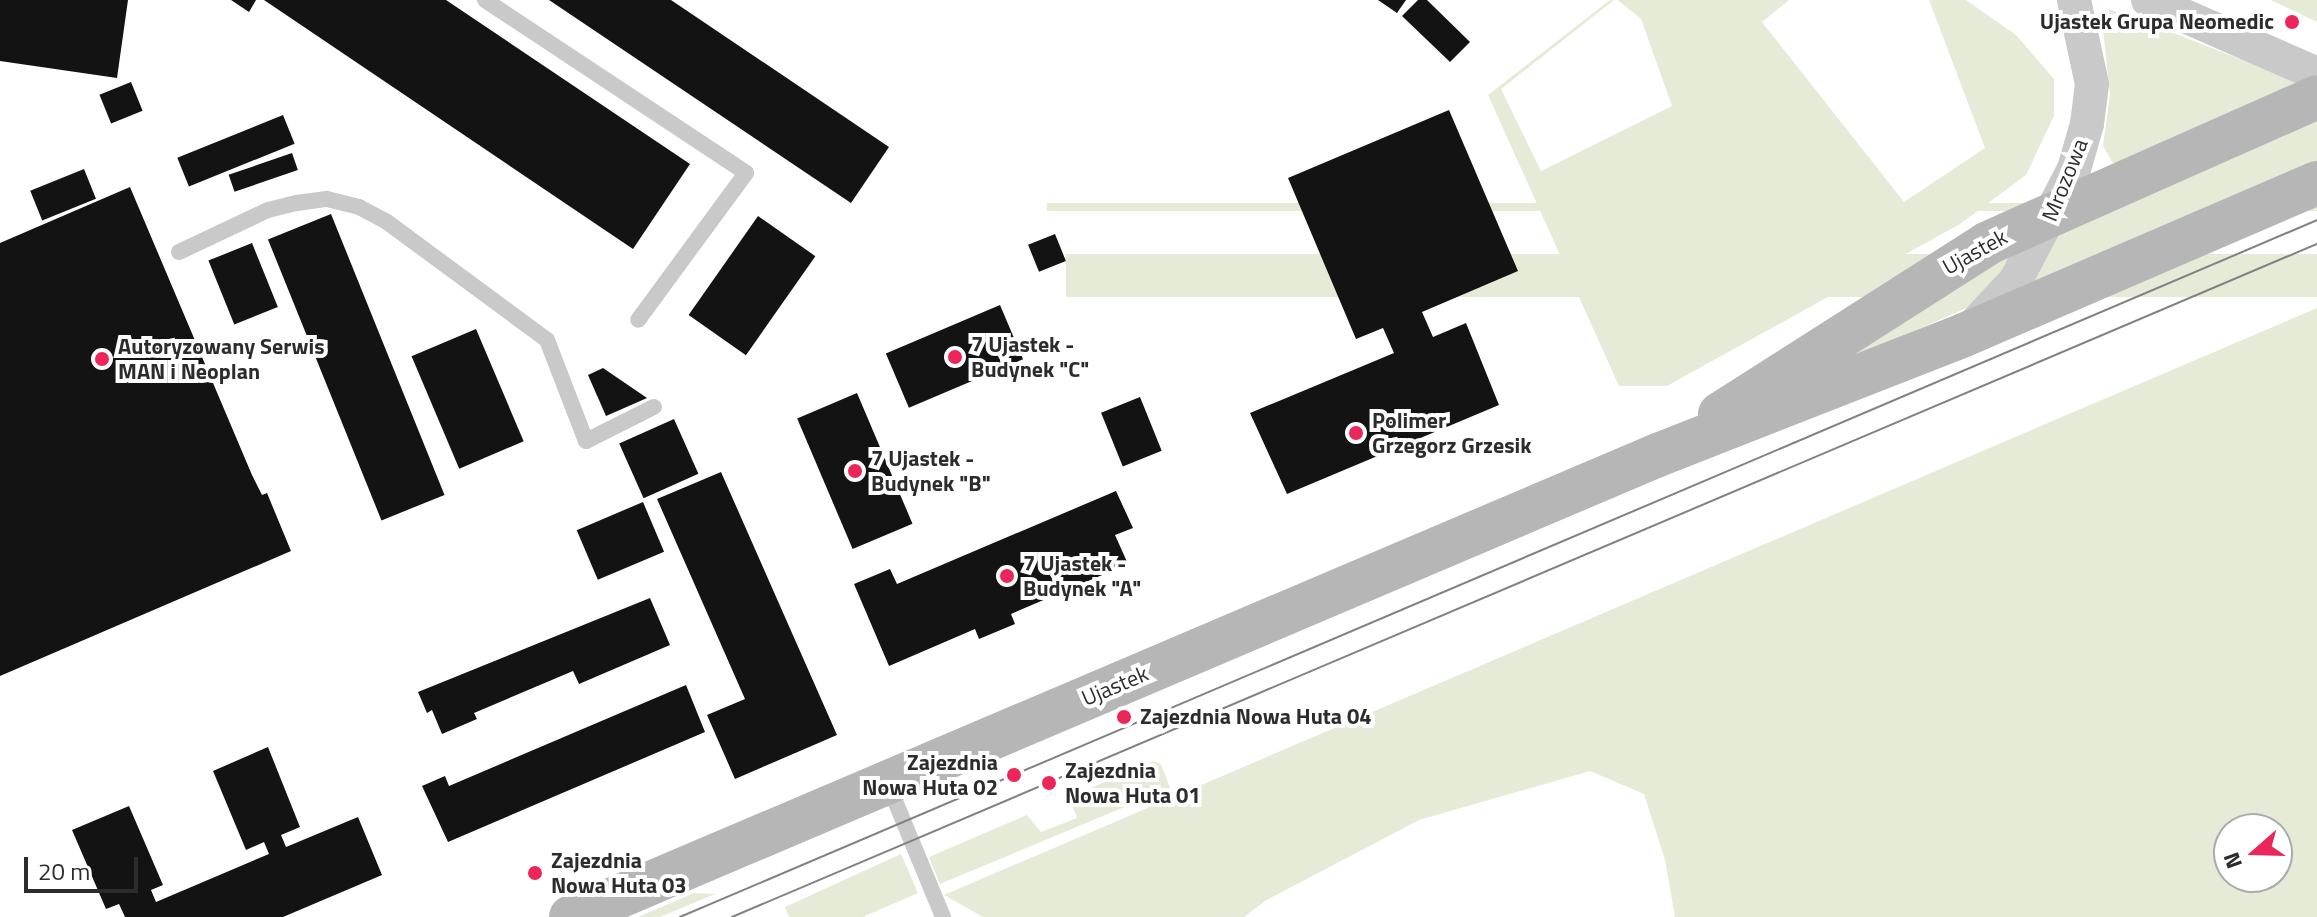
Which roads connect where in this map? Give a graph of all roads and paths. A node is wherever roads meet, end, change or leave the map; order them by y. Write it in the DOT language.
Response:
graph roads {
  1 [pos="485,0"];
  2 [pos="2074,0"];
  3 [pos="2148,0"];
  4 [pos="2317,74"];
  5 [pos="2317,97"];
  6 [pos="2317,183"];
  7 [pos="2056,209"];
  8 [pos="179,252"];
  9 [pos="638,320"];
  10 [pos="1964,335"];
  11 [pos="654,407"];
  12 [pos="1658,455"];
  13 [pos="888,782"];
  14 [pos="571,917"];
  15 [pos="943,917"];
  1 -- 9 [label="lane"];
  2 -- 7 [label="street, Mrozowa"];
  3 -- 4 [label="street"];
  5 -- 7 [label="street, Ujastek"];
  6 -- 10 [label="street, Ujastek"];
  7 -- 10 [label="street, Mrozowa"];
  7 -- 12 [label="street, Ujastek"];
  8 -- 11 [label="lane"];
  10 -- 12 [label="street, Ujastek"];
  12 -- 13 [label="street, Ujastek"];
  13 -- 14 [label="street, Ujastek"];
  13 -- 15 [label="lane"];
}
